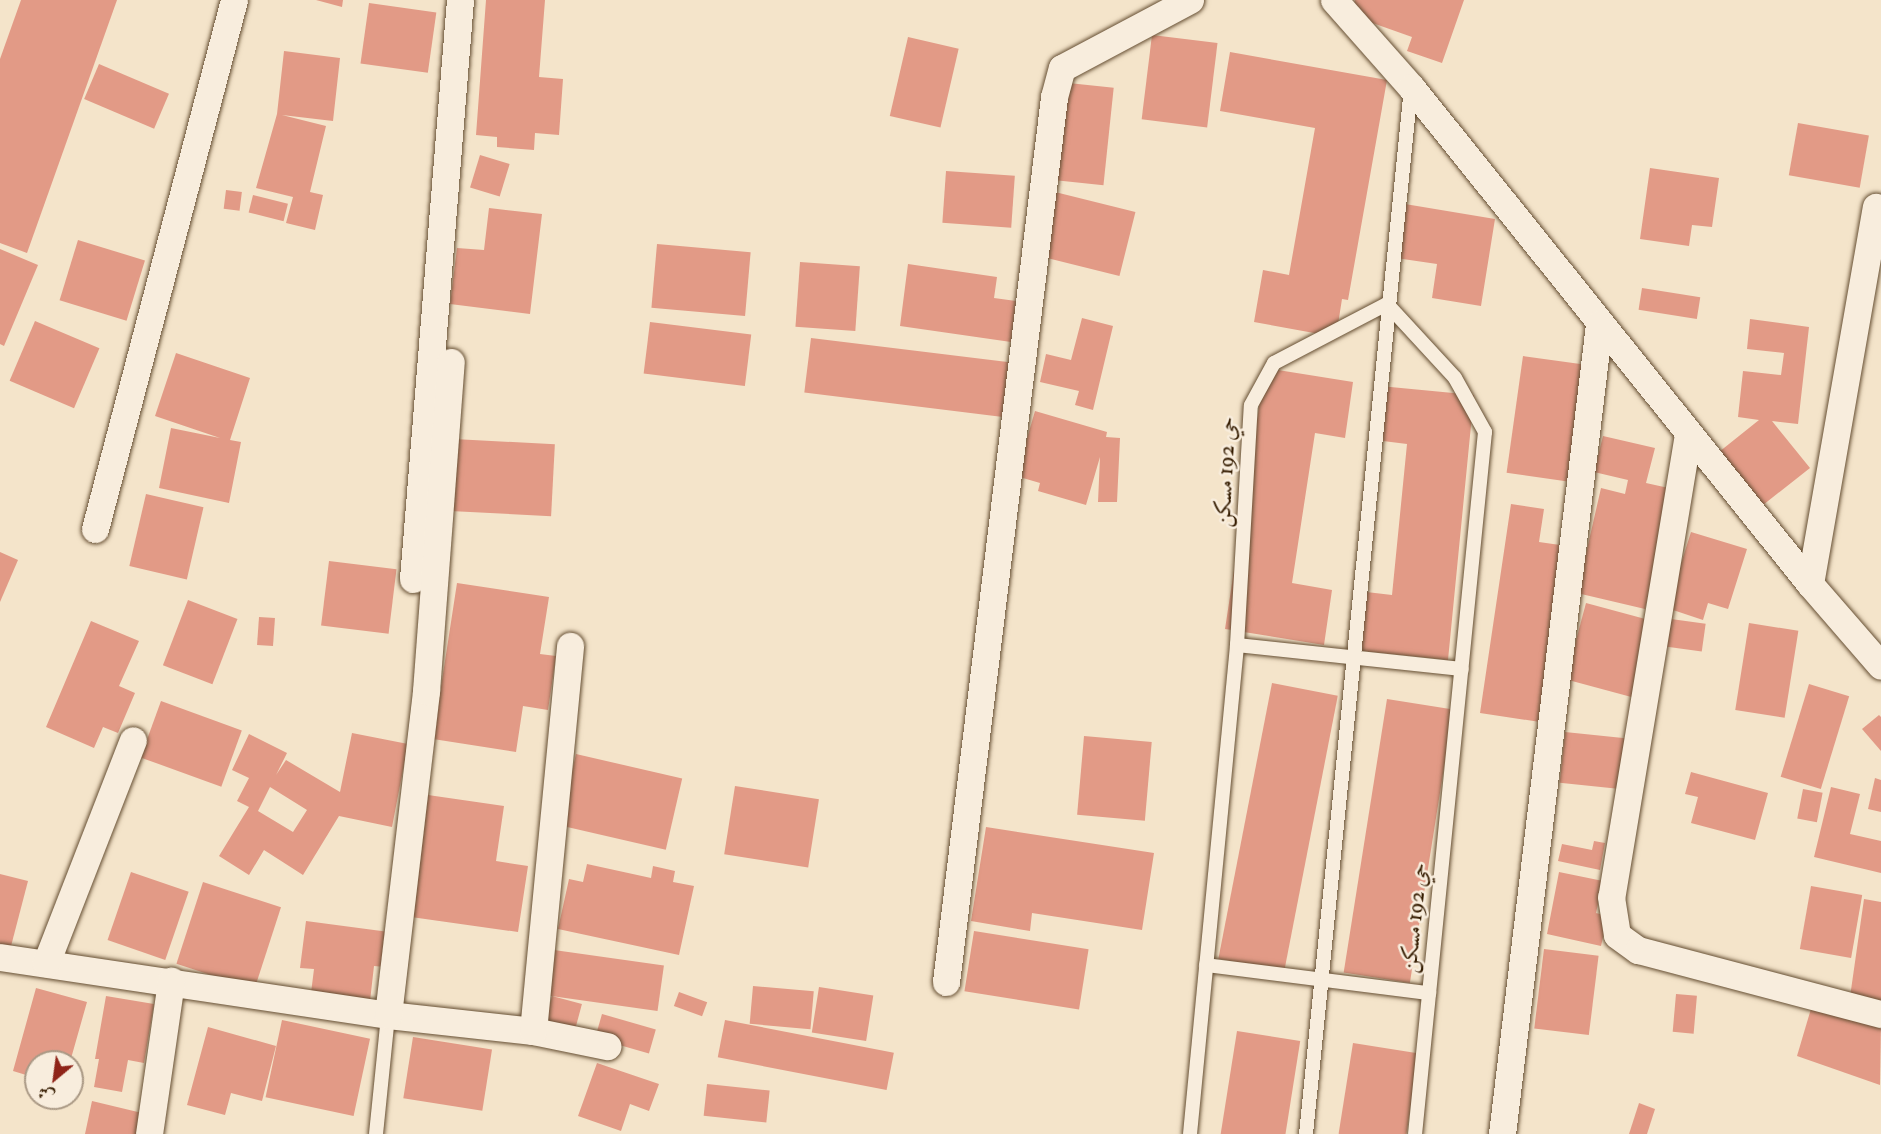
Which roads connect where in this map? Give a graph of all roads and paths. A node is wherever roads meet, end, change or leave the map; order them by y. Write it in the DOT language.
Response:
graph roads {
  1 [pos="234,0"];
  2 [pos="460,0"];
  3 [pos="1190,0"];
  4 [pos="1334,0"];
  5 [pos="1411,87"];
  6 [pos="1876,207"];
  7 [pos="1387,304"];
  8 [pos="1599,324"];
  9 [pos="451,362"];
  10 [pos="1688,434"];
  11 [pos="95,529"];
  12 [pos="413,579"];
  13 [pos="1810,584"];
  14 [pos="1237,645"];
  15 [pos="570,646"];
  16 [pos="1354,657"];
  17 [pos="1881,666"];
  18 [pos="1462,669"];
  19 [pos="133,740"];
  20 [pos="0,957"];
  21 [pos="46,963"];
  22 [pos="1206,965"];
  23 [pos="1321,980"];
  24 [pos="171,981"];
  25 [pos="946,982"];
  26 [pos="1429,993"];
  27 [pos="1881,1014"];
  28 [pos="388,1015"];
  29 [pos="533,1031"];
  30 [pos="607,1046"];
  31 [pos="149,1134"];
  32 [pos="376,1134"];
  33 [pos="1190,1134"];
  34 [pos="1306,1134"];
  35 [pos="1415,1134"];
  36 [pos="1502,1134"];
  1 -- 11 [label="street"];
  2 -- 12 [label="street"];
  3 -- 25 [label="street"];
  4 -- 5 [label="street"];
  5 -- 7 [label="lane"];
  5 -- 8 [label="street"];
  6 -- 13 [label="street"];
  7 -- 14 [label="lane, حي 192 مسكن"];
  7 -- 16 [label="lane"];
  7 -- 18 [label="lane, حي 192 مسكن"];
  8 -- 10 [label="street"];
  8 -- 36 [label="street"];
  9 -- 28 [label="street"];
  10 -- 13 [label="street"];
  10 -- 27 [label="street"];
  13 -- 17 [label="street"];
  14 -- 16 [label="lane"];
  14 -- 22 [label="lane, حي 192 مسكن"];
  15 -- 29 [label="street"];
  16 -- 18 [label="lane"];
  16 -- 23 [label="lane"];
  18 -- 26 [label="lane, حي 192 مسكن"];
  19 -- 21 [label="street"];
  20 -- 21 [label="street"];
  21 -- 24 [label="street"];
  22 -- 23 [label="lane, حي 192 مسكن"];
  22 -- 33 [label="lane, حي 192 مسكن"];
  23 -- 26 [label="lane, حي 192 مسكن"];
  23 -- 34 [label="lane"];
  24 -- 28 [label="street"];
  24 -- 31 [label="street"];
  26 -- 35 [label="lane, حي 192 مسكن"];
  28 -- 29 [label="street"];
  28 -- 32 [label="lane"];
  29 -- 30 [label="street"];
}
